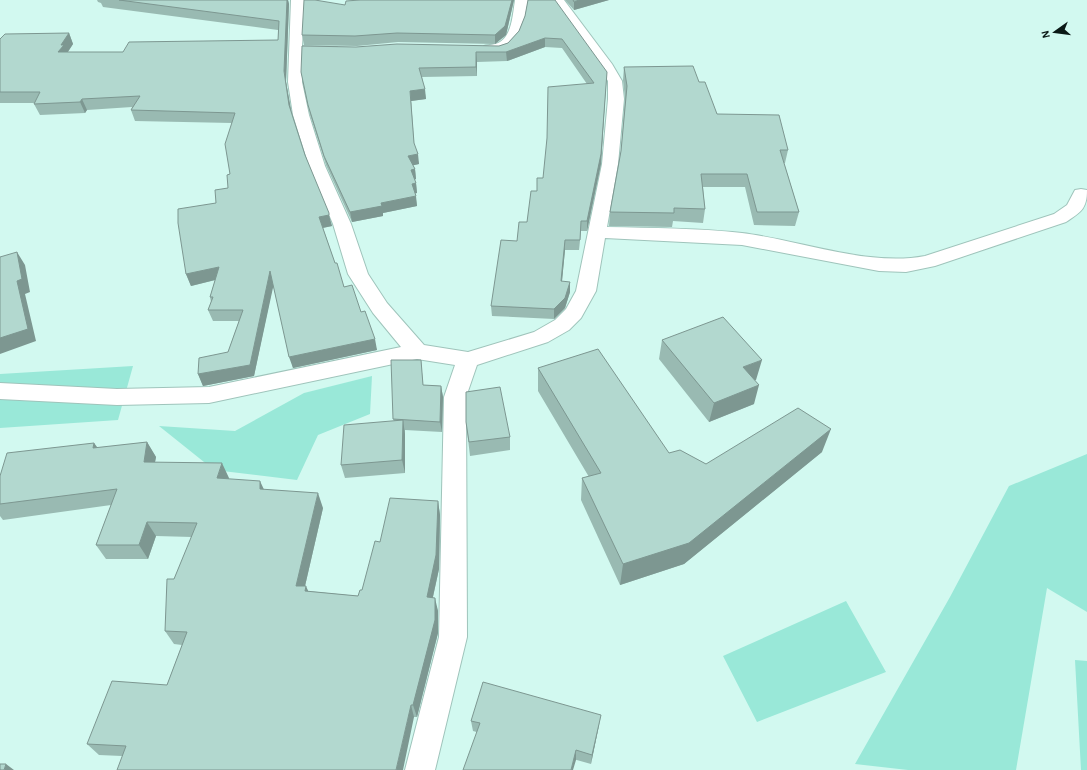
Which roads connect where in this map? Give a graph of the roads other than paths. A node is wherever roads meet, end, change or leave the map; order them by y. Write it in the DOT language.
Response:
graph roads {
  1 [pos="298,0"];
  2 [pos="522,0"];
  3 [pos="557,0"];
  4 [pos="470,49"];
  5 [pos="295,50"];
  6 [pos="349,51"];
  7 [pos="1081,194"];
  8 [pos="597,232"];
  9 [pos="417,351"];
  10 [pos="468,360"];
  11 [pos="0,392"];
  12 [pos="420,770"];
  1 -- 5 [label="street"];
  2 -- 4 [label="street"];
  3 -- 8 [label="street"];
  5 -- 6 [label="street"];
  5 -- 9 [label="street"];
  7 -- 8 [label="street"];
  8 -- 10 [label="street"];
  9 -- 10 [label="street"];
  9 -- 11 [label="street"];
  10 -- 12 [label="street"];
}
